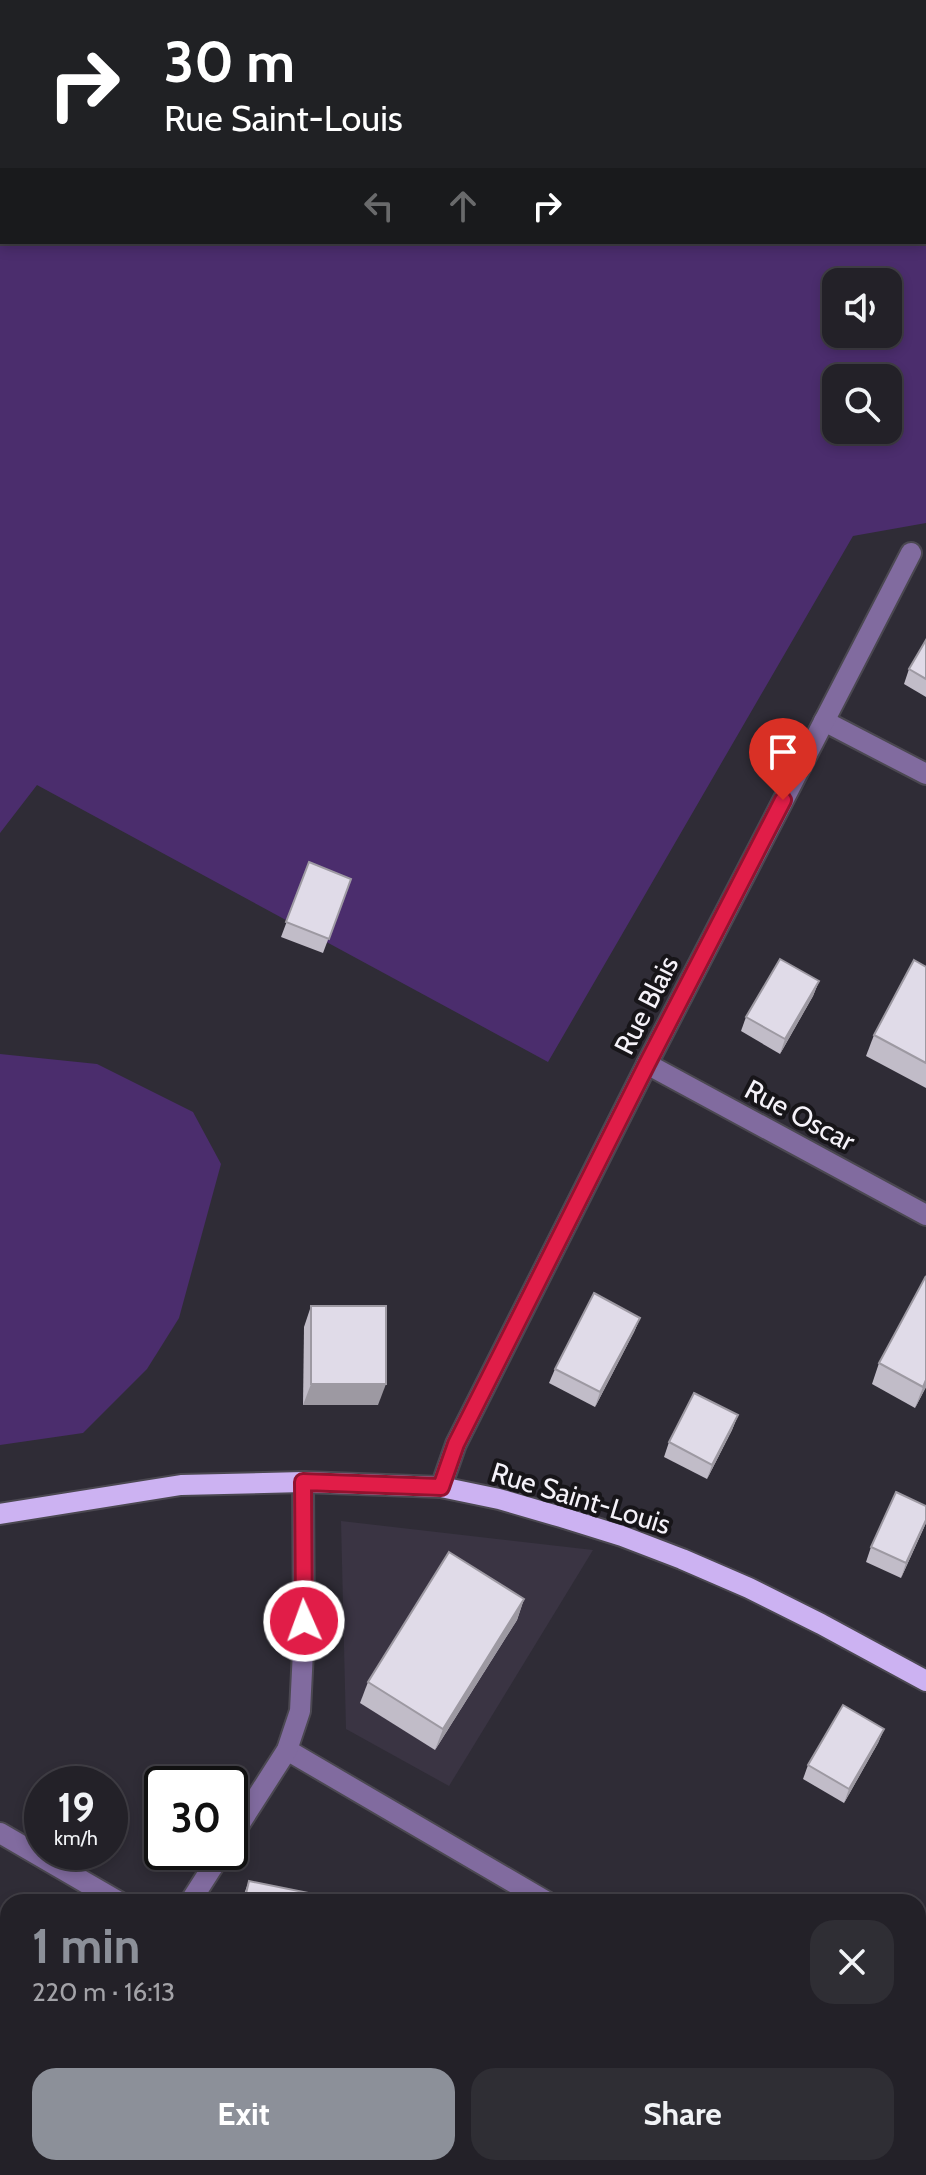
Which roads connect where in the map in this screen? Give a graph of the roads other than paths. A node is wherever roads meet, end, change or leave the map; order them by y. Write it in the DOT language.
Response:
graph roads {
  1 [pos="911,553"];
  2 [pos="824,721"];
  3 [pos="926,774"];
  4 [pos="647,1064"];
  5 [pos="926,1215"];
  6 [pos="303,1482"];
  7 [pos="441,1487"];
  8 [pos="0,1514"];
  9 [pos="926,1681"];
  10 [pos="287,1750"];
  11 [pos="248,1811"];
  12 [pos="0,1833"];
  13 [pos="210,1870"];
  14 [pos="105,1894"];
  15 [pos="195,1894"];
  16 [pos="533,1894"];
  1 -- 2 [label="street, Rue Blais"];
  2 -- 3 [label="street"];
  2 -- 4 [label="street, Rue Blais"];
  4 -- 5 [label="street, Rue Oscar"];
  4 -- 7 [label="street, Rue Blais"];
  6 -- 7 [label="main road, Rue Saint-Louis"];
  6 -- 8 [label="main road, Rue Saint-Louis"];
  6 -- 10 [label="street"];
  7 -- 9 [label="main road, Rue Saint-Louis"];
  10 -- 11 [label="street"];
  10 -- 16 [label="street"];
  12 -- 14 [label="street"];
  13 -- 15 [label="street"];
}
